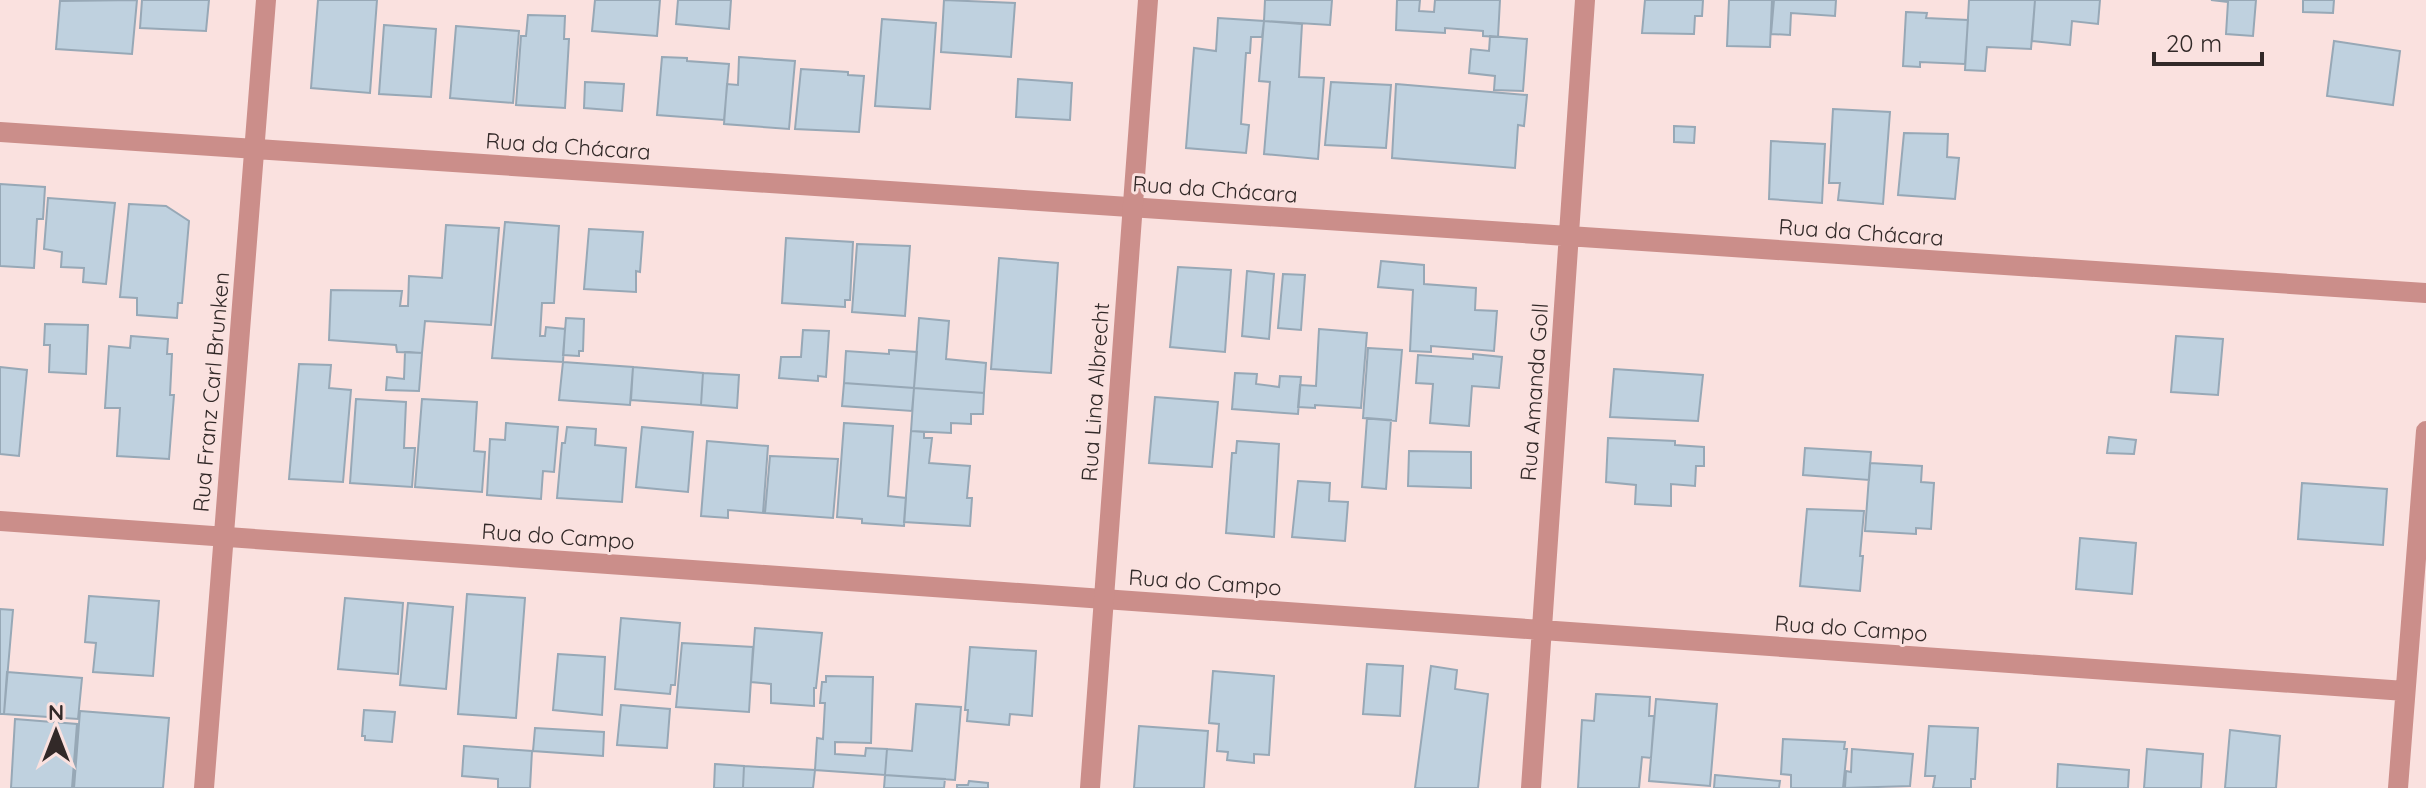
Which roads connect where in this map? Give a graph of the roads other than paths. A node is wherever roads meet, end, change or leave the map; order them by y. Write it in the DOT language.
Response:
graph roads {
  1 [pos="266,0"];
  2 [pos="1148,0"];
  3 [pos="1585,0"];
  4 [pos="0,132"];
  5 [pos="255,149"];
  6 [pos="1132,207"];
  7 [pos="1569,237"];
  8 [pos="2426,293"];
  9 [pos="2426,431"];
  10 [pos="0,521"];
  11 [pos="224,537"];
  12 [pos="1104,598"];
  13 [pos="1542,630"];
  14 [pos="2405,691"];
  15 [pos="204,788"];
  16 [pos="1090,788"];
  17 [pos="1531,788"];
  18 [pos="2398,788"];
  1 -- 5 [label="street, Rua Franz Carl Brunken"];
  2 -- 6 [label="street, Rua Lina Albrecht"];
  3 -- 7 [label="street, Rua Amanda Goll"];
  4 -- 5 [label="street, Rua da Chácara"];
  5 -- 6 [label="street, Rua da Chácara"];
  5 -- 11 [label="street, Rua Franz Carl Brunken"];
  6 -- 7 [label="street, Rua da Chácara"];
  6 -- 12 [label="street, Rua Lina Albrecht"];
  7 -- 8 [label="street, Rua da Chácara"];
  7 -- 13 [label="street, Rua Amanda Goll"];
  9 -- 14 [label="street"];
  10 -- 11 [label="street, Rua do Campo"];
  11 -- 12 [label="street, Rua do Campo"];
  11 -- 15 [label="street, Rua Franz Carl Brunken"];
  12 -- 13 [label="street, Rua do Campo"];
  12 -- 16 [label="street, Rua Lina Albrecht"];
  13 -- 14 [label="street, Rua do Campo"];
  13 -- 17 [label="street, Rua Amanda Goll"];
  14 -- 18 [label="street"];
}
